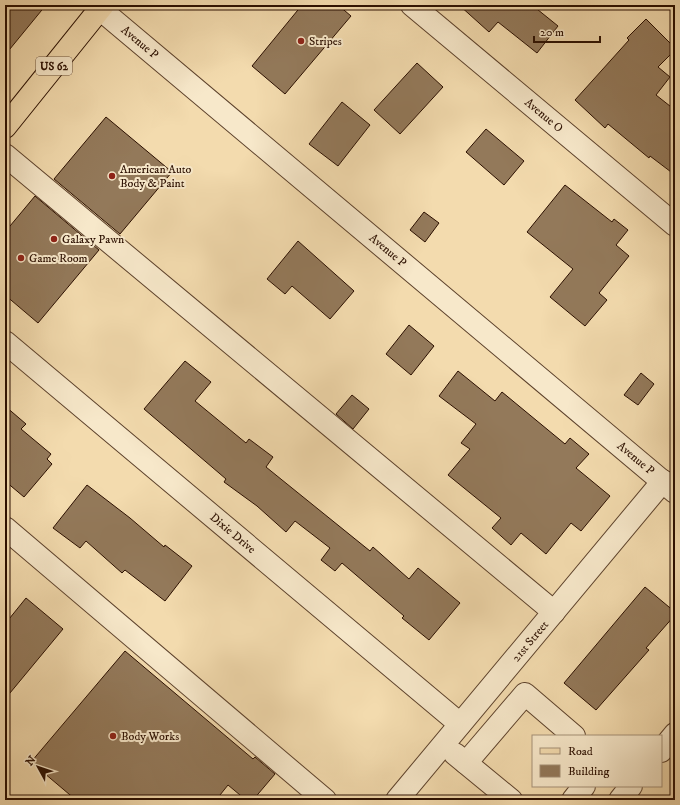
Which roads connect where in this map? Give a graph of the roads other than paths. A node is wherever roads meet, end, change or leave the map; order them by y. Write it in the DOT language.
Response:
graph roads {
  1 [pos="412,5"];
  2 [pos="102,7"];
  3 [pos="5,127"];
  4 [pos="5,155"];
  5 [pos="675,225"];
  6 [pos="5,342"];
  7 [pos="669,486"];
  8 [pos="5,528"];
  9 [pos="554,612"];
  10 [pos="460,724"];
  11 [pos="675,734"];
  12 [pos="573,735"];
  13 [pos="444,744"];
  14 [pos="662,750"];
  15 [pos="466,763"];
  16 [pos="583,787"];
  17 [pos="631,787"];
  18 [pos="325,800"];
  19 [pos="397,800"];
  20 [pos="511,800"];
  21 [pos="573,800"];
  22 [pos="620,800"];
  1 -- 5 [label="street, Avenue O"];
  2 -- 3 [label="main road, US 62"];
  2 -- 7 [label="street, Avenue P"];
  4 -- 9 [label="street"];
  6 -- 10 [label="street, Dixie Drive"];
  7 -- 9 [label="street, 21st Street"];
  8 -- 18 [label="street"];
  9 -- 10 [label="street, 21st Street"];
  10 -- 13 [label="street, 21st Street"];
  11 -- 14 [label="street"];
  12 -- 15 [label="street"];
  13 -- 15 [label="street"];
  13 -- 19 [label="street, 21st Street"];
  15 -- 20 [label="street"];
  16 -- 21 [label="street"];
  17 -- 22 [label="street"];
}
